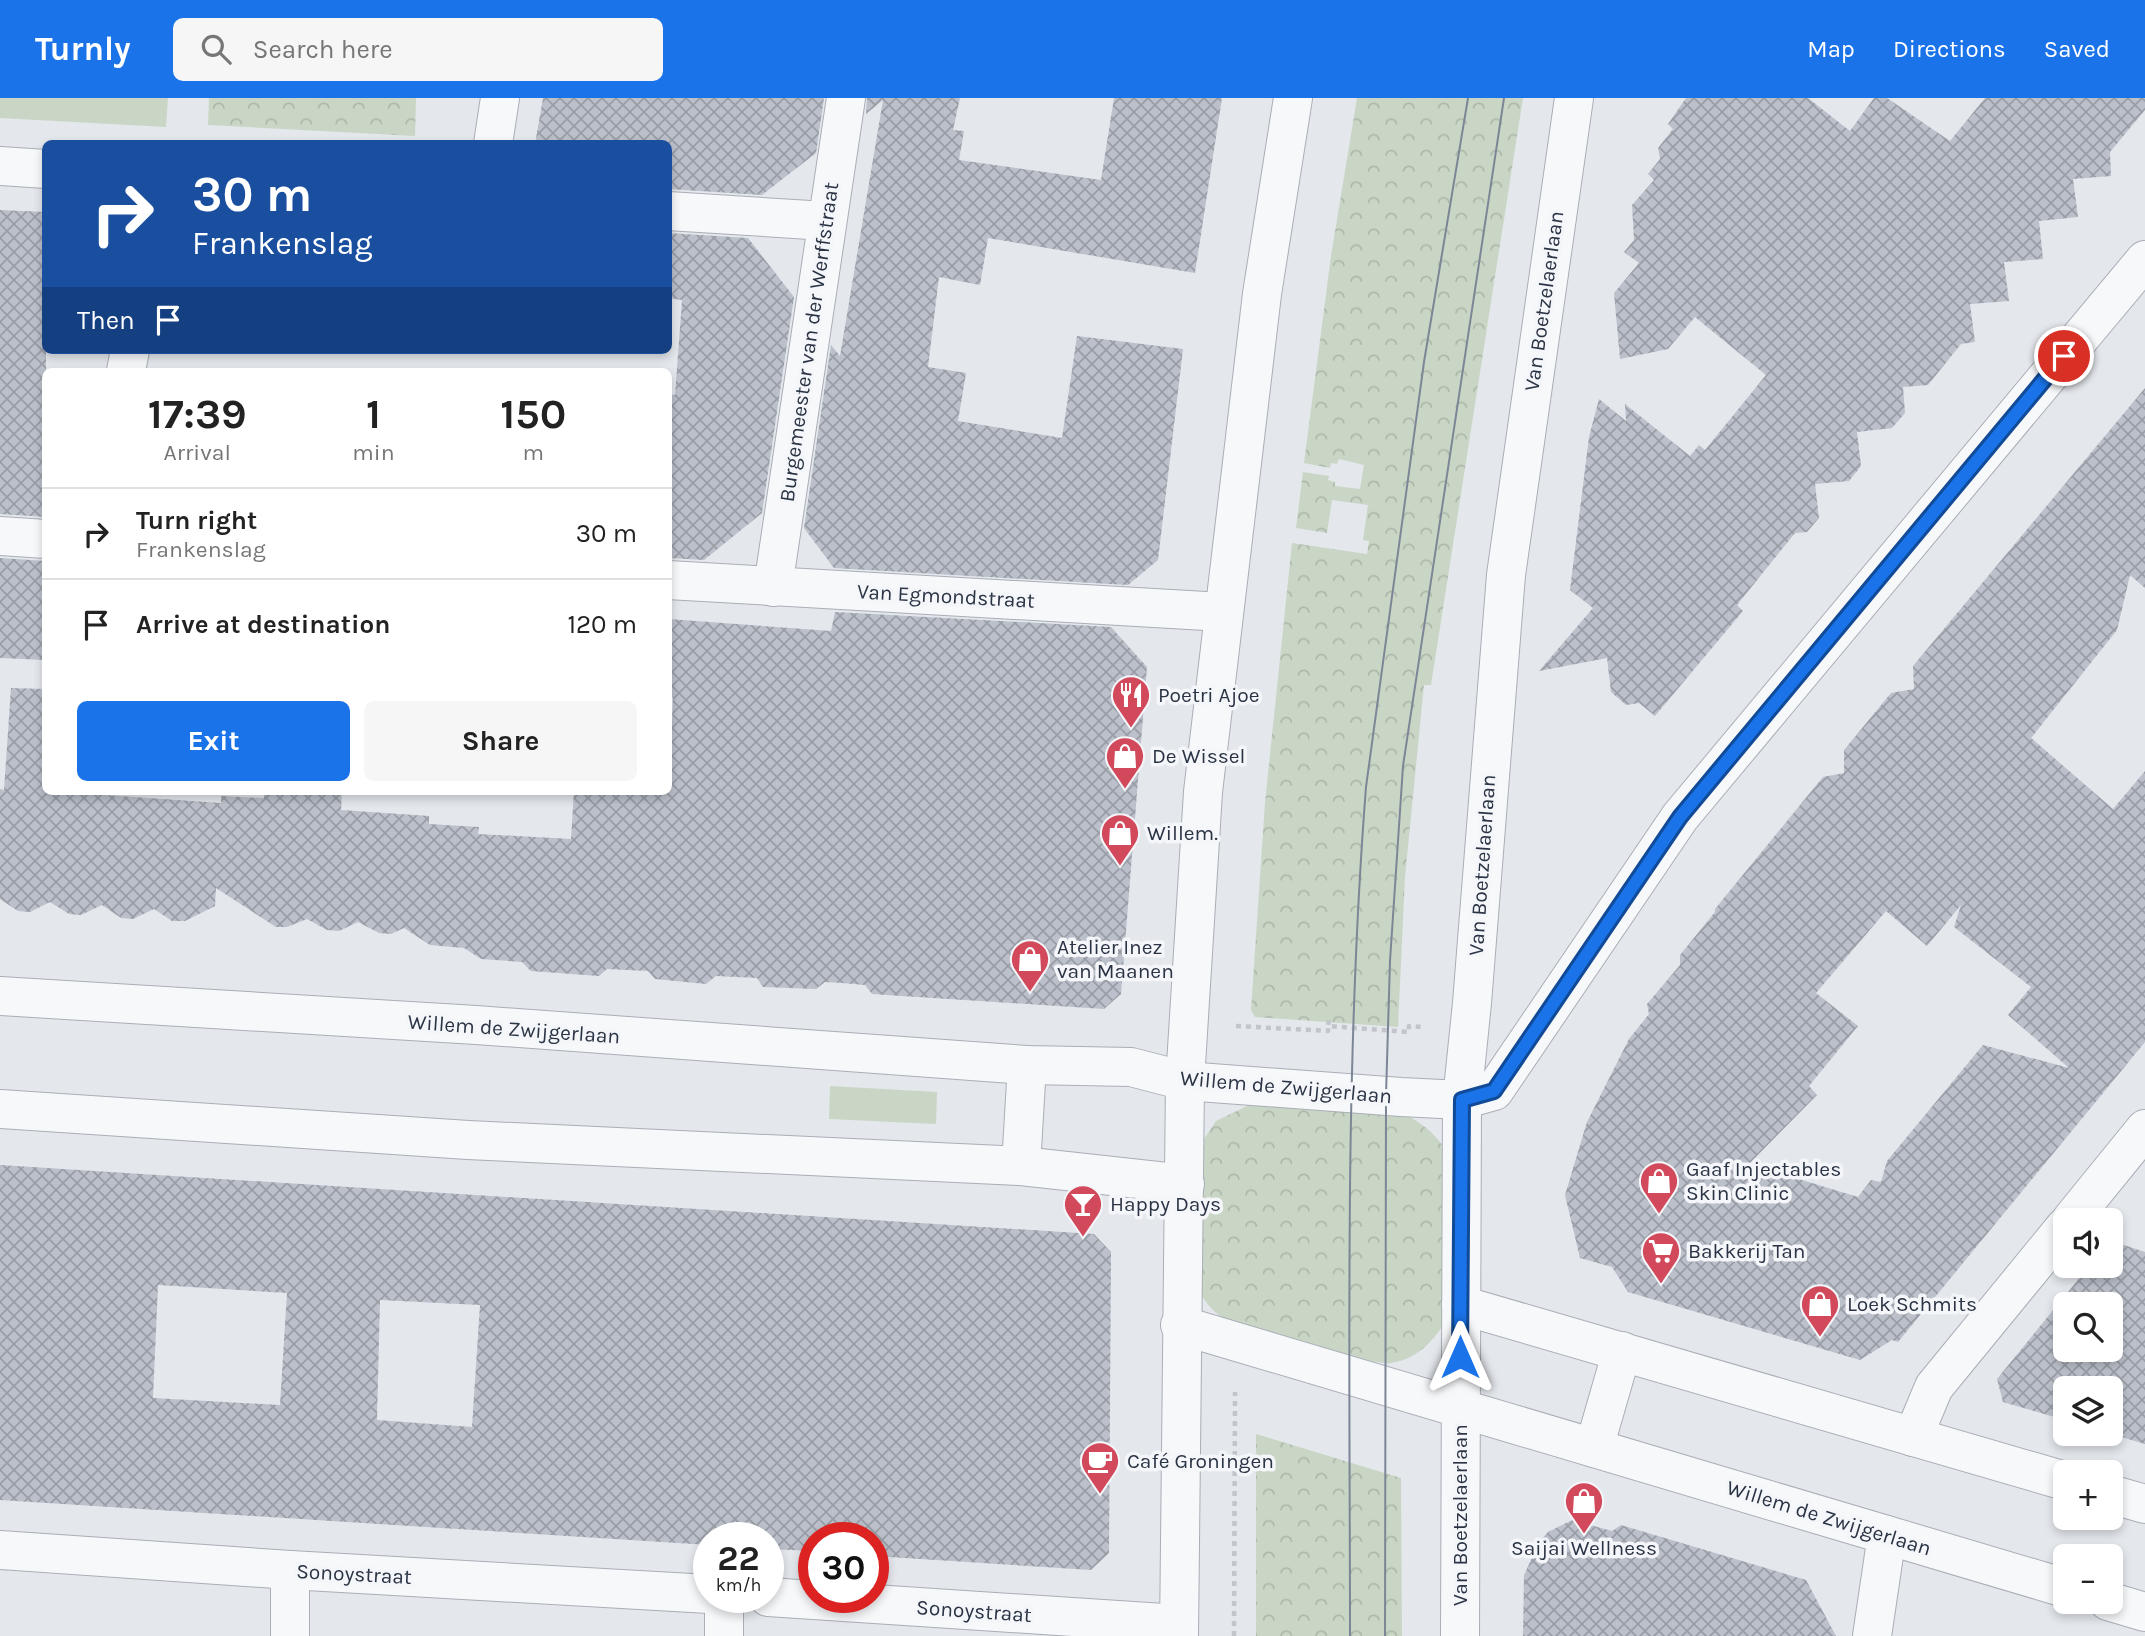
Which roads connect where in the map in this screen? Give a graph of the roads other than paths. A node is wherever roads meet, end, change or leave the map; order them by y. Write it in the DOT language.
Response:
graph roads {
  1 [pos="500,98"];
  2 [pos="846,98"];
  3 [pos="1293,98"];
  4 [pos="1574,98"];
  5 [pos="493,140"];
  6 [pos="0,166"];
  7 [pos="42,169"];
  8 [pos="672,211"];
  9 [pos="826,221"];
  10 [pos="2145,260"];
  11 [pos="0,536"];
  12 [pos="42,539"];
  13 [pos="672,580"];
  14 [pos="773,587"];
  15 [pos="1223,612"];
  16 [pos="0,996"];
  17 [pos="1027,1065"];
  18 [pos="1185,1081"];
  19 [pos="1462,1100"];
  20 [pos="0,1109"];
  21 [pos="2145,1129"];
  22 [pos="1021,1166"];
  23 [pos="1185,1184"];
  24 [pos="2081,1208"];
  25 [pos="2053,1242"];
  26 [pos="1461,1305"];
  27 [pos="1180,1325"];
  28 [pos="1622,1351"];
  29 [pos="1460,1409"];
  30 [pos="1913,1437"];
  31 [pos="1594,1448"];
  32 [pos="2053,1478"];
  33 [pos="2123,1498"];
  34 [pos="2145,1504"];
  35 [pos="1887,1535"];
  36 [pos="0,1550"];
  37 [pos="290,1570"];
  38 [pos="2053,1584"];
  39 [pos="693,1593"];
  40 [pos="784,1598"];
  41 [pos="2123,1605"];
  42 [pos="2145,1612"];
  43 [pos="724,1613"];
  44 [pos="1180,1630"];
  45 [pos="290,1636"];
  46 [pos="724,1636"];
  47 [pos="1460,1636"];
  48 [pos="1872,1636"];
  1 -- 5 [label="street"];
  2 -- 9 [label="street, Burgemeester van der Werffstraat"];
  3 -- 15 [label="street"];
  4 -- 19 [label="street, Van Boetzelaerlaan"];
  6 -- 7 [label="street"];
  8 -- 9 [label="street"];
  9 -- 14 [label="street, Burgemeester van der Werffstraat"];
  10 -- 19 [label="street"];
  11 -- 12 [label="street"];
  13 -- 14 [label="street, Van Egmondstraat"];
  14 -- 15 [label="street, Van Egmondstraat"];
  15 -- 18 [label="street"];
  16 -- 17 [label="street, Willem de Zwijgerlaan"];
  17 -- 18 [label="street, Willem de Zwijgerlaan"];
  17 -- 22 [label="street"];
  18 -- 19 [label="street, Willem de Zwijgerlaan"];
  18 -- 23 [label="street"];
  19 -- 26 [label="street, Van Boetzelaerlaan"];
  20 -- 22 [label="street"];
  21 -- 24 [label="street"];
  22 -- 23 [label="street"];
  23 -- 27 [label="street"];
  25 -- 30 [label="street"];
  26 -- 28 [label="street"];
  26 -- 29 [label="street, Van Boetzelaerlaan"];
  27 -- 29 [label="street, Willem de Zwijgerlaan"];
  27 -- 44 [label="street"];
  28 -- 30 [label="street"];
  28 -- 31 [label="street"];
  29 -- 31 [label="street, Willem de Zwijgerlaan"];
  29 -- 47 [label="street, Van Boetzelaerlaan"];
  30 -- 32 [label="street"];
  31 -- 35 [label="street, Willem de Zwijgerlaan"];
  33 -- 34 [label="street"];
  35 -- 38 [label="street, Willem de Zwijgerlaan"];
  35 -- 48 [label="street"];
  36 -- 37 [label="street, Sonoystraat"];
  37 -- 39 [label="street, Sonoystraat"];
  37 -- 45 [label="street"];
  40 -- 44 [label="street, Sonoystraat"];
  41 -- 42 [label="street"];
  43 -- 46 [label="street"];
}
